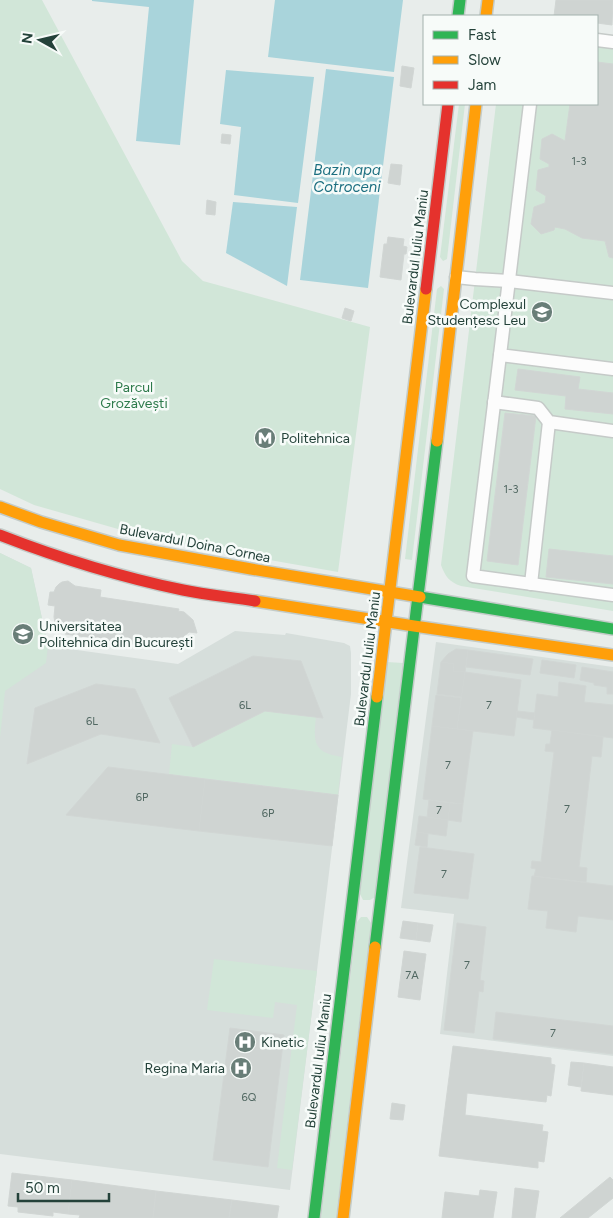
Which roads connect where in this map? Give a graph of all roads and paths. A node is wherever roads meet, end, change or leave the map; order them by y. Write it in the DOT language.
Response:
graph roads {
  1 [pos="460,0"];
  2 [pos="488,0"];
  3 [pos="458,15"];
  4 [pos="486,15"];
  5 [pos="598,40"];
  6 [pos="613,42"];
  7 [pos="448,105"];
  8 [pos="476,105"];
  9 [pos="530,105"];
  10 [pos="456,277"];
  11 [pos="509,281"];
  12 [pos="613,293"];
  13 [pos="500,355"];
  14 [pos="613,369"];
  15 [pos="494,402"];
  16 [pos="549,422"];
  17 [pos="613,431"];
  18 [pos="0,507"];
  19 [pos="0,536"];
  20 [pos="531,584"];
  21 [pos="390,592"];
  22 [pos="613,595"];
  23 [pos="417,596"];
  24 [pos="386,622"];
  25 [pos="414,626"];
  26 [pos="613,628"];
  27 [pos="613,655"];
  28 [pos="314,1218"];
  29 [pos="343,1218"];
  1 -- 3 [label="main road"];
  2 -- 4 [label="main road"];
  5 -- 6 [label="street"];
  7 -- 21 [label="main road, Bulevardul Iuliu Maniu"];
  8 -- 10 [label="main road"];
  9 -- 11 [label="street"];
  10 -- 11 [label="street"];
  10 -- 23 [label="main road"];
  11 -- 12 [label="street"];
  11 -- 13 [label="street"];
  13 -- 14 [label="street"];
  13 -- 15 [label="street"];
  15 -- 16 [label="street"];
  15 -- 20 [label="street"];
  16 -- 17 [label="street"];
  16 -- 20 [label="street"];
  18 -- 21 [label="main road, Bulevardul Doina Cornea"];
  19 -- 24 [label="main road"];
  20 -- 22 [label="street"];
  21 -- 23 [label="main road, Bulevardul Doina Cornea"];
  21 -- 24 [label="main road, Bulevardul Iuliu Maniu"];
  23 -- 25 [label="main road"];
  23 -- 26 [label="main road, Bulevardul Doina Cornea"];
  24 -- 25 [label="main road"];
  24 -- 28 [label="main road, Bulevardul Iuliu Maniu"];
  25 -- 27 [label="main road"];
  25 -- 29 [label="main road"];
}
